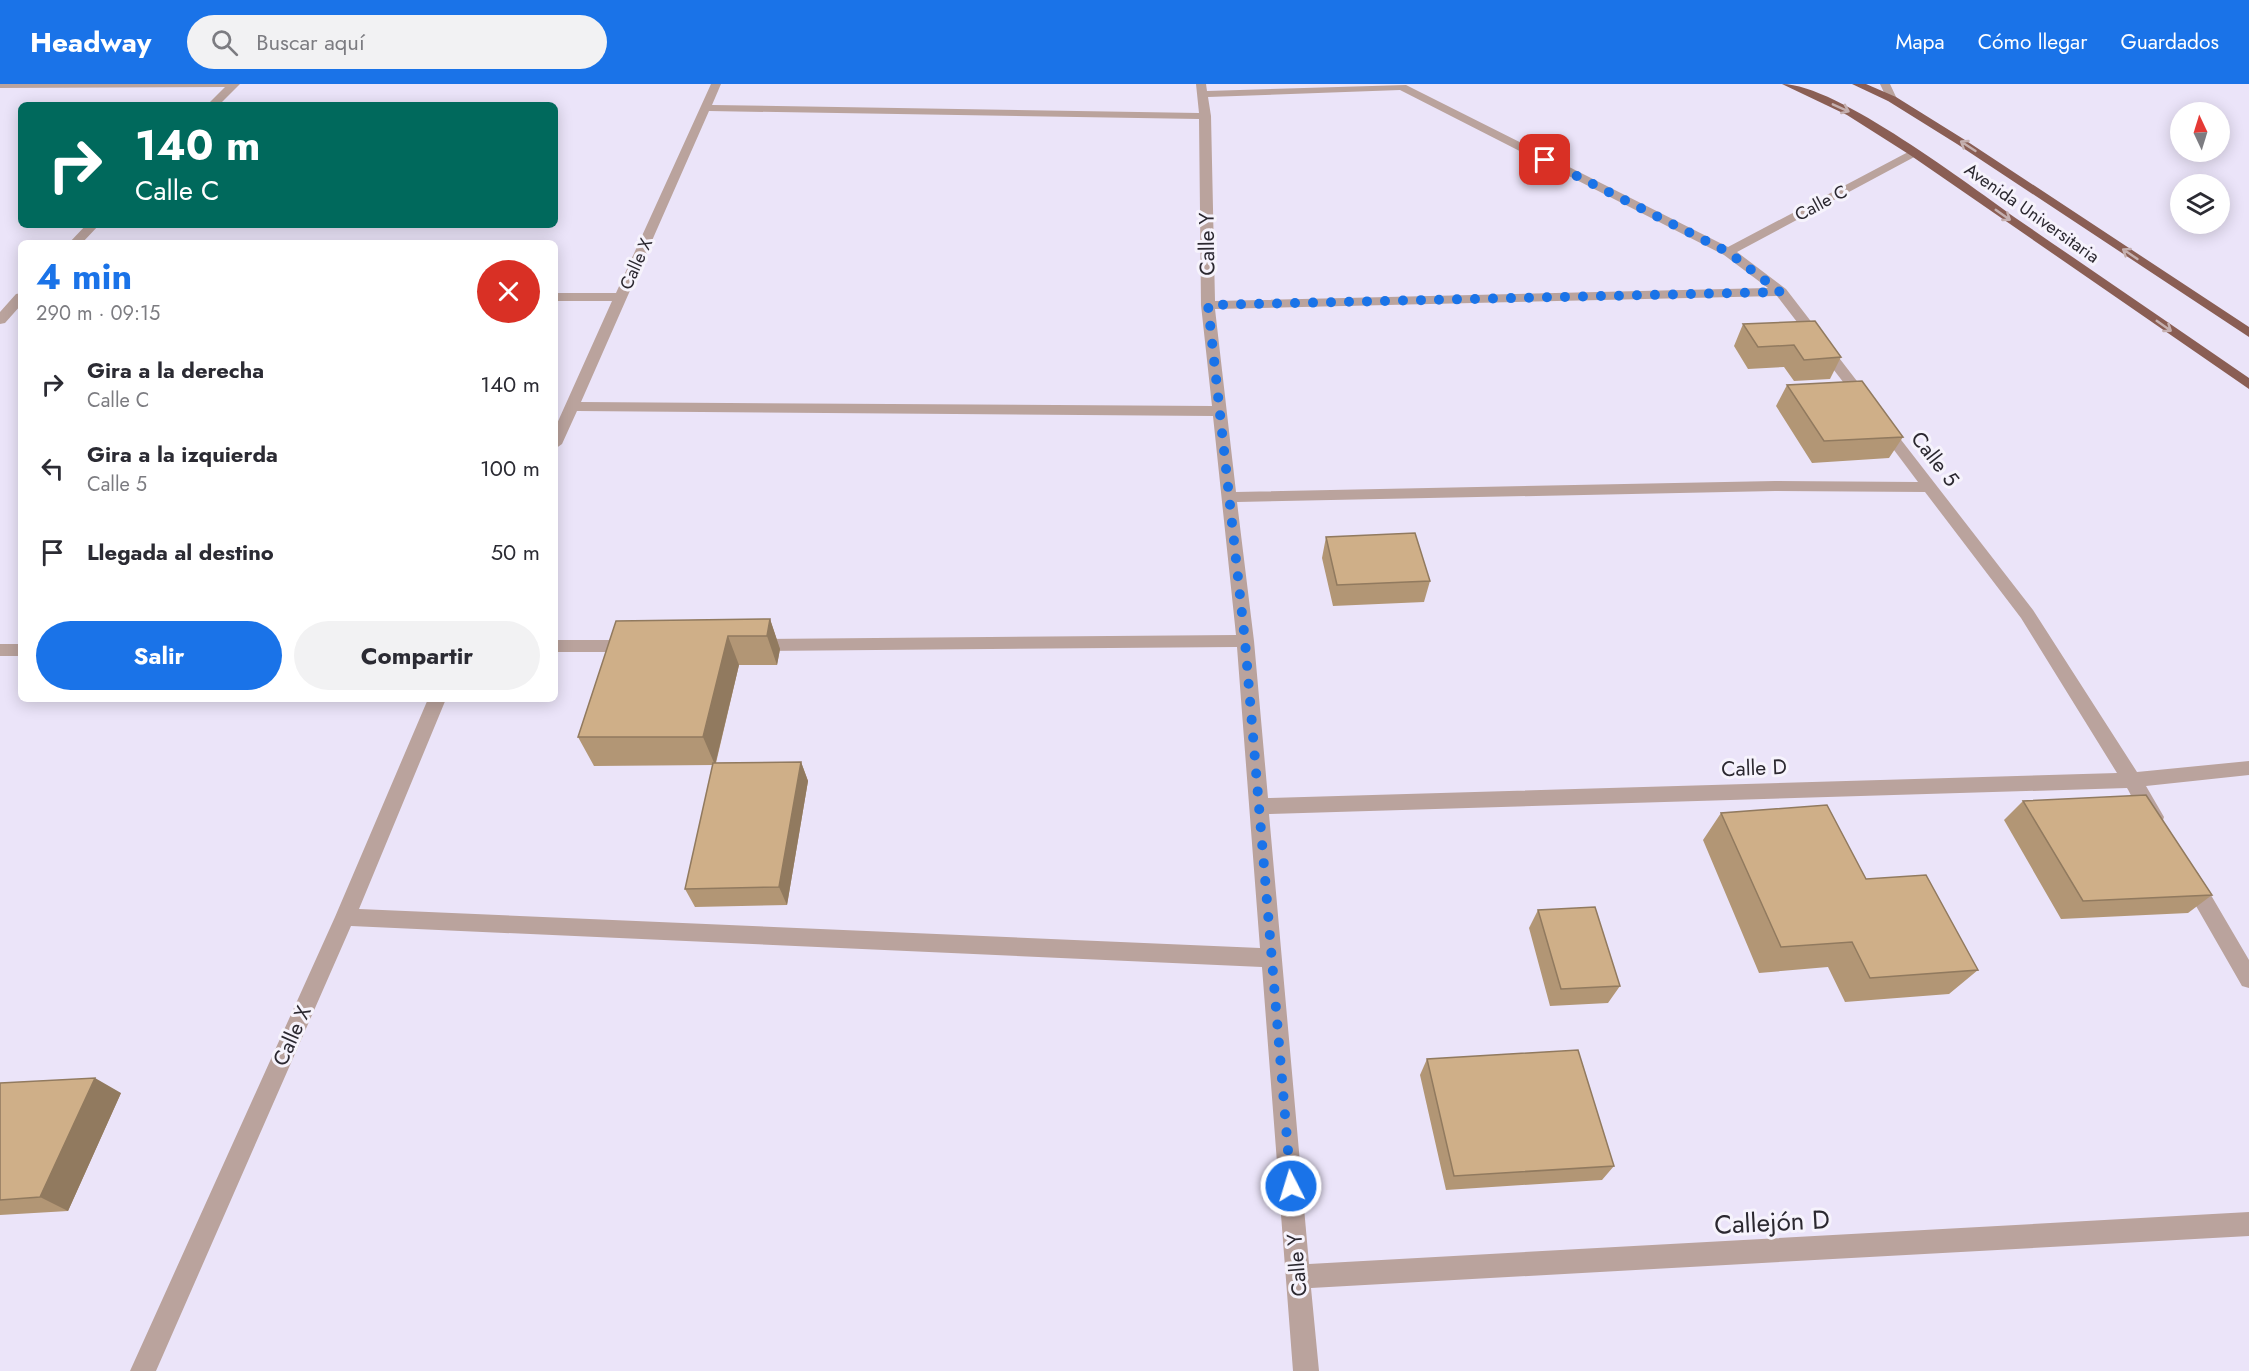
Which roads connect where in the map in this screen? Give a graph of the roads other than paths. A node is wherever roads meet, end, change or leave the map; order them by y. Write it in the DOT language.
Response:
graph roads {
  1 [pos="235,84"];
  2 [pos="716,84"];
  3 [pos="1787,84"];
  4 [pos="1857,84"];
  5 [pos="1885,84"];
  6 [pos="0,85"];
  7 [pos="1202,89"];
  8 [pos="1892,99"];
  9 [pos="216,102"];
  10 [pos="705,108"];
  11 [pos="1205,116"];
  12 [pos="1914,153"];
  13 [pos="90,228"];
  14 [pos="78,240"];
  15 [pos="1728,252"];
  16 [pos="1780,292"];
  17 [pos="18,297"];
  18 [pos="558,297"];
  19 [pos="621,297"];
  20 [pos="0,298"];
  21 [pos="18,300"];
  22 [pos="1208,305"];
  23 [pos="0,320"];
  24 [pos="2249,333"];
  25 [pos="2249,385"];
  26 [pos="573,406"];
  27 [pos="1220,411"];
  28 [pos="558,438"];
  29 [pos="1930,487"];
  30 [pos="1229,496"];
  31 [pos="1245,641"];
  32 [pos="650,645"];
  33 [pos="734,645"];
  34 [pos="558,646"];
  35 [pos="0,650"];
  36 [pos="18,650"];
  37 [pos="436,702"];
  38 [pos="2249,768"];
  39 [pos="2133,780"];
  40 [pos="1260,806"];
  41 [pos="2162,829"];
  42 [pos="2185,869"];
  43 [pos="345,917"];
  44 [pos="1272,958"];
  45 [pos="2249,979"];
  46 [pos="2249,1224"];
  47 [pos="1298,1276"];
  48 [pos="143,1371"];
  49 [pos="1306,1371"];
  1 -- 6 [label="street"];
  1 -- 9 [label="street"];
  2 -- 10 [label="street, Calle X"];
  3 -- 12 [label="highway, Avenida Universitaria, one-way"];
  4 -- 8 [label="highway, Avenida Universitaria"];
  5 -- 8 [label="street"];
  7 -- 11 [label="street, Calle Y"];
  7 -- 15 [label="street, Calle 5"];
  24 -- 8 [label="highway, Avenida Universitaria, one-way"];
  10 -- 11 [label="street"];
  10 -- 19 [label="street, Calle X"];
  11 -- 22 [label="street, Calle Y"];
  12 -- 15 [label="street, Calle C"];
  12 -- 25 [label="highway, Avenida Universitaria, one-way"];
  13 -- 14 [label="street"];
  15 -- 16 [label="street, Calle 5"];
  16 -- 22 [label="street"];
  16 -- 29 [label="street, Calle 5"];
  17 -- 20 [label="street"];
  18 -- 19 [label="street"];
  19 -- 26 [label="street, Calle X"];
  21 -- 23 [label="street"];
  22 -- 27 [label="street, Calle Y"];
  26 -- 27 [label="street"];
  26 -- 28 [label="street, Calle X"];
  27 -- 30 [label="street, Calle Y"];
  29 -- 30 [label="street"];
  29 -- 39 [label="street, Calle 5"];
  30 -- 31 [label="street, Calle Y"];
  31 -- 33 [label="street"];
  31 -- 40 [label="street, Calle Y"];
  32 -- 34 [label="street"];
  35 -- 36 [label="street"];
  37 -- 43 [label="street, Calle X"];
  38 -- 39 [label="street, Calle D"];
  39 -- 40 [label="street, Calle D"];
  39 -- 41 [label="street, Calle 5"];
  40 -- 44 [label="street, Calle Y"];
  42 -- 45 [label="street"];
  43 -- 44 [label="street"];
  43 -- 48 [label="street, Calle X"];
  44 -- 47 [label="street, Calle Y"];
  46 -- 47 [label="street, Callejón D"];
  47 -- 49 [label="street, Calle Y"];
}
